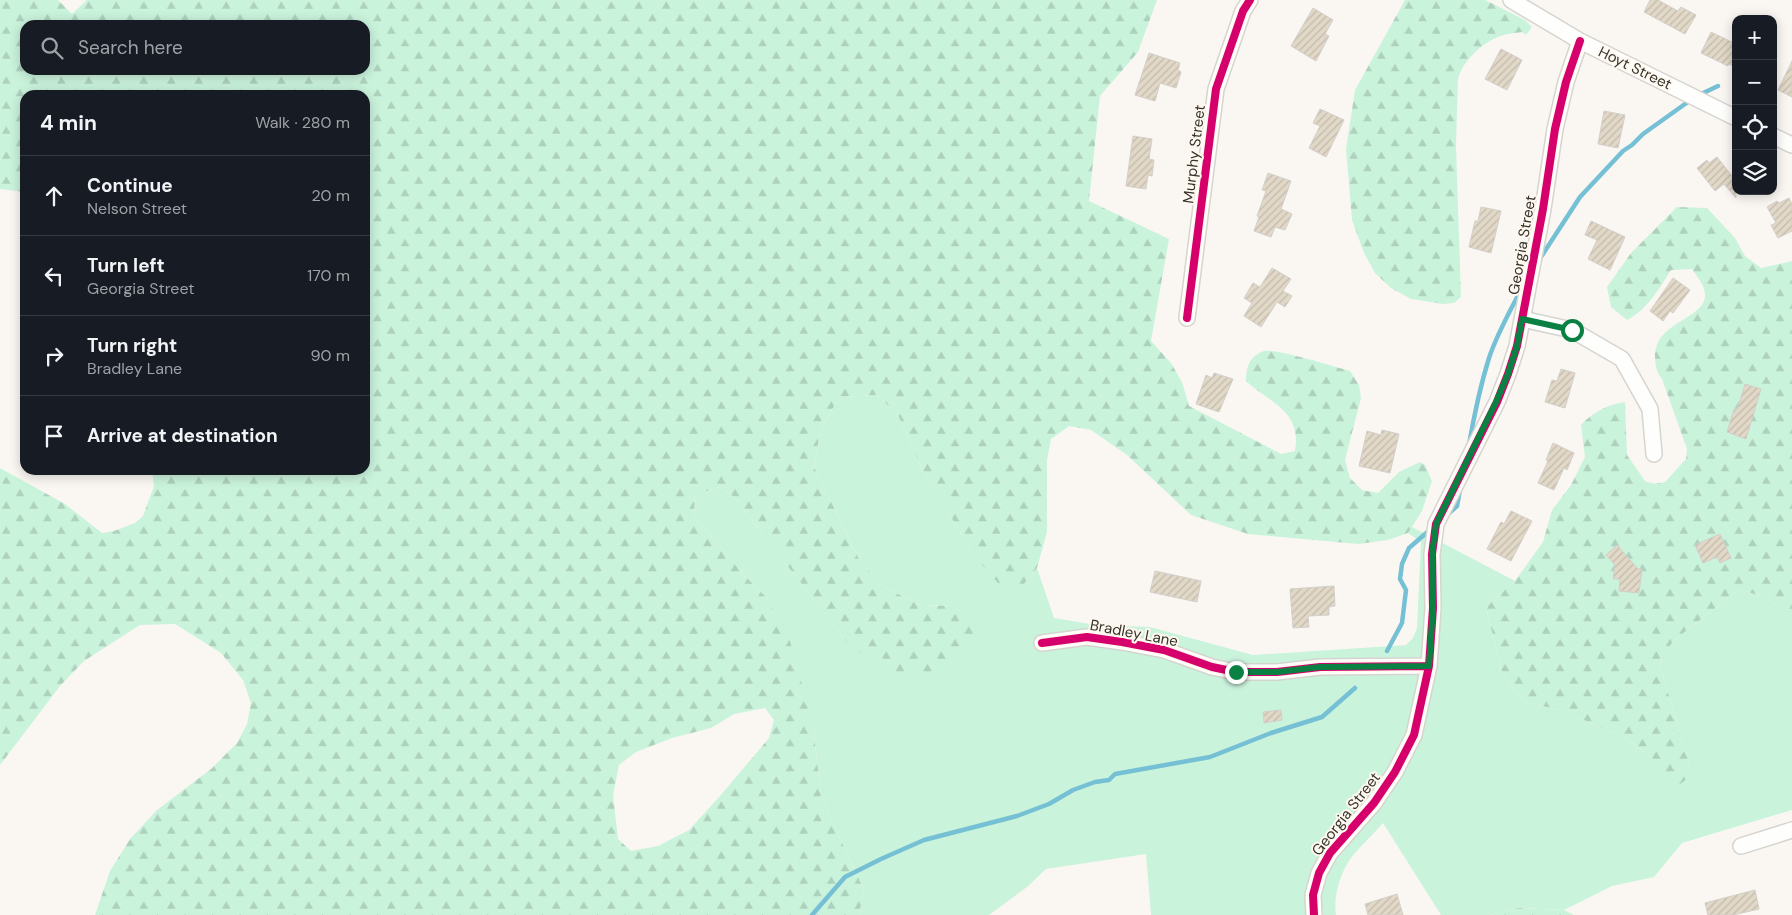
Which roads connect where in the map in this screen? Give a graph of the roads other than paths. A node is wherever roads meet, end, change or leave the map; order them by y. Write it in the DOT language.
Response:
graph roads {
  1 [pos="1250,0"];
  2 [pos="1511,0"];
  3 [pos="1580,41"];
  4 [pos="1732,116"];
  5 [pos="1777,138"];
  6 [pos="1792,145"];
  7 [pos="1187,318"];
  8 [pos="1522,319"];
  9 [pos="1654,454"];
  10 [pos="1042,643"];
  11 [pos="1429,666"];
  12 [pos="1792,830"];
  13 [pos="1741,846"];
  14 [pos="1314,915"];
  1 -- 7 [label="street, Murphy Street"];
  2 -- 3 [label="street, Hoyt Street"];
  3 -- 4 [label="street, Hoyt Street"];
  3 -- 8 [label="street, Georgia Street"];
  5 -- 6 [label="street"];
  8 -- 9 [label="street"];
  8 -- 11 [label="street, Georgia Street"];
  10 -- 11 [label="street, Bradley Lane"];
  11 -- 14 [label="street, Georgia Street"];
  12 -- 13 [label="street"];
}
